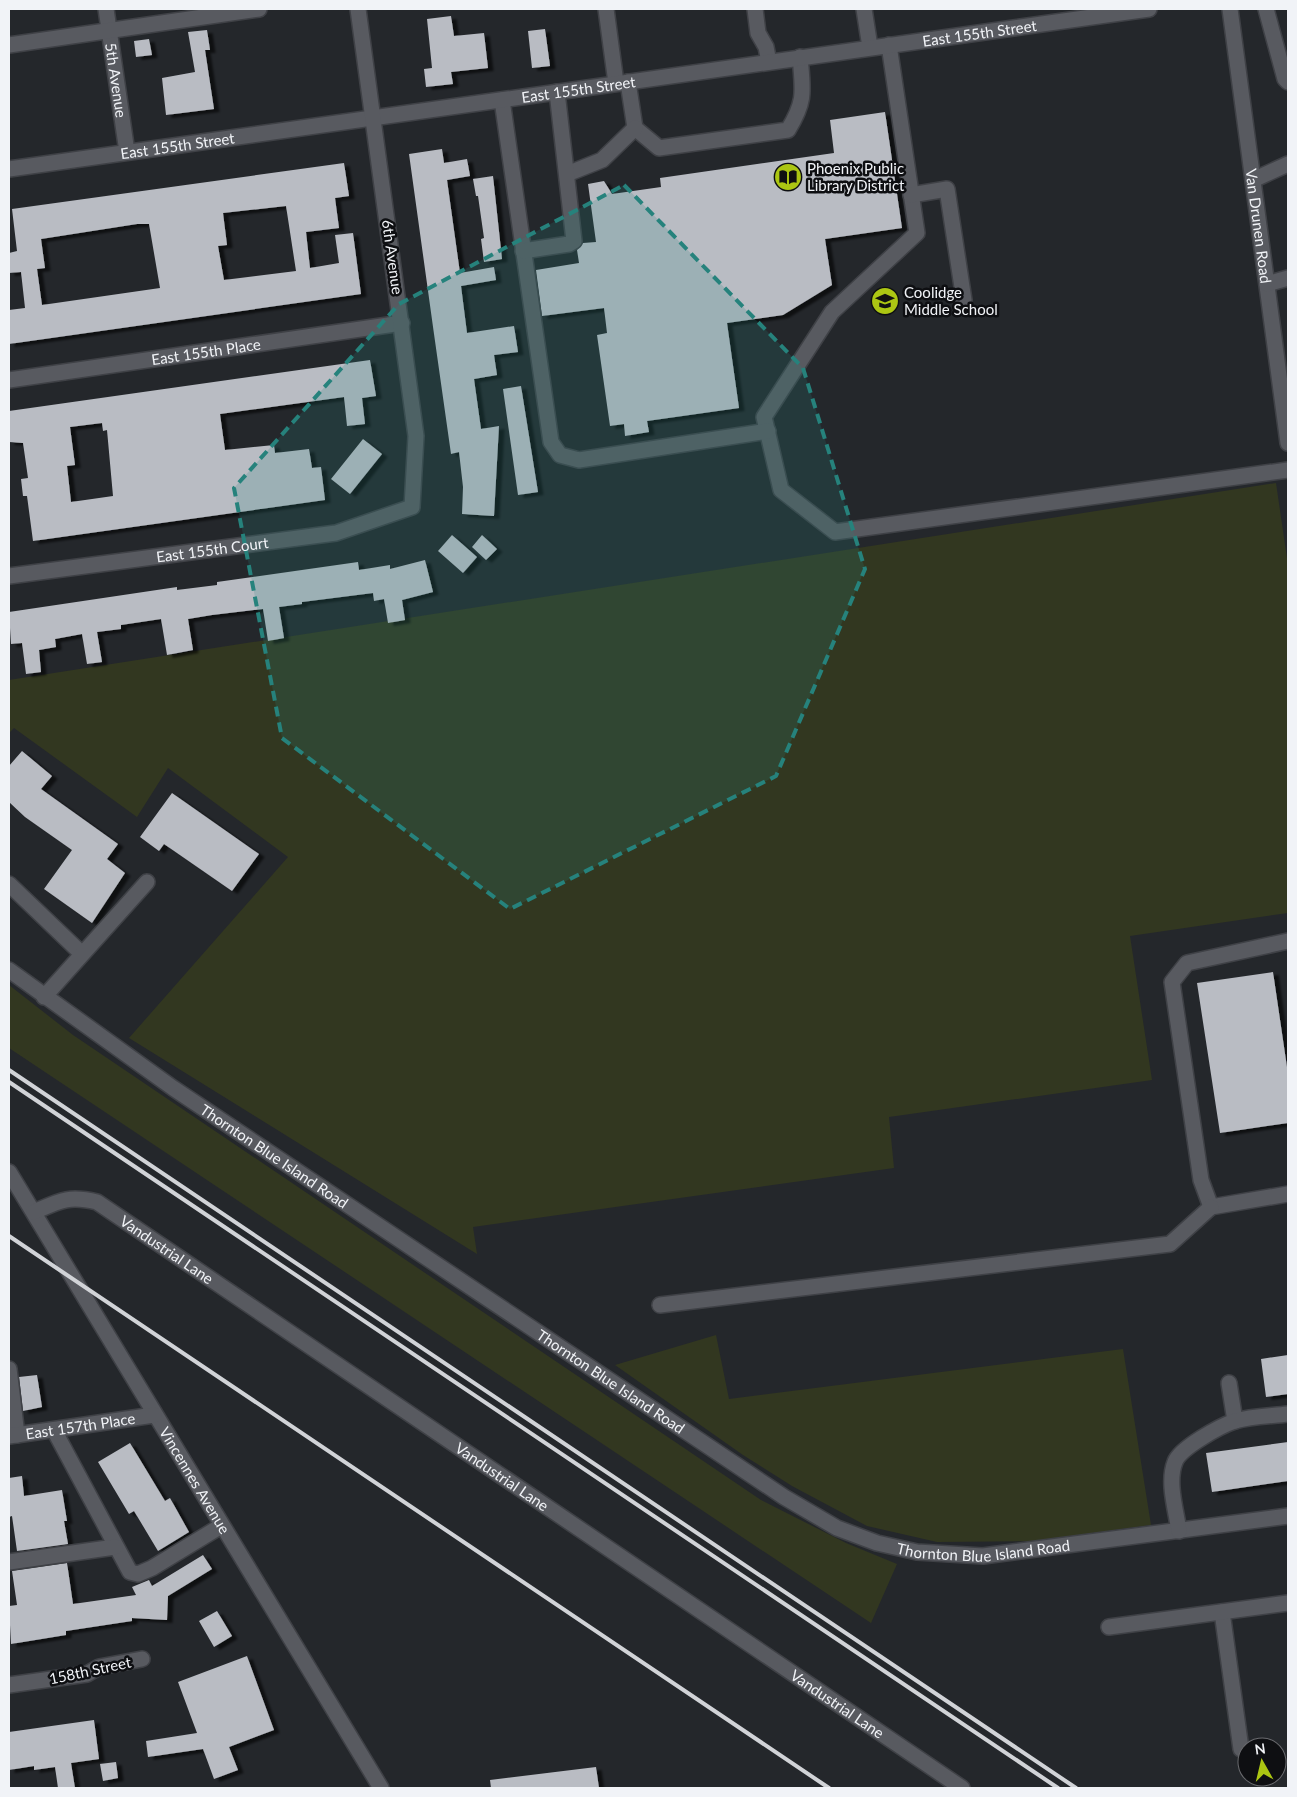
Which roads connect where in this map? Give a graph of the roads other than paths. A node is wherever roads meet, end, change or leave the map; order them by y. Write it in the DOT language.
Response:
graph roads {
  1 [pos="106,9"];
  2 [pos="259,9"];
  3 [pos="358,9"];
  4 [pos="606,9"];
  5 [pos="755,9"];
  6 [pos="864,9"];
  7 [pos="1149,9"];
  8 [pos="1230,9"];
  9 [pos="1266,9"];
  10 [pos="1111,12"];
  11 [pos="109,30"];
  12 [pos="9,45"];
  13 [pos="888,45"];
  14 [pos="870,48"];
  15 [pos="800,57"];
  16 [pos="769,62"];
  17 [pos="1288,82"];
  18 [pos="622,83"];
  19 [pos="557,92"];
  20 [pos="502,100"];
  21 [pos="373,117"];
  22 [pos="635,128"];
  23 [pos="127,152"];
  24 [pos="1288,164"];
  25 [pos="9,169"];
  26 [pos="567,174"];
  27 [pos="1253,180"];
  28 [pos="911,195"];
  29 [pos="523,251"];
  30 [pos="1288,278"];
  31 [pos="1267,284"];
  32 [pos="964,300"];
  33 [pos="402,324"];
  34 [pos="9,380"];
  35 [pos="768,431"];
  36 [pos="1288,443"];
  37 [pos="1288,470"];
  38 [pos="412,507"];
  39 [pos="9,576"];
  40 [pos="147,882"];
  41 [pos="9,884"];
  42 [pos="1288,941"];
  43 [pos="81,953"];
  44 [pos="9,970"];
  45 [pos="44,996"];
  46 [pos="9,1172"];
  47 [pos="1288,1194"];
  48 [pos="1211,1207"];
  49 [pos="34,1212"];
  50 [pos="660,1305"];
  51 [pos="9,1369"];
  52 [pos="1229,1383"];
  53 [pos="1288,1414"];
  54 [pos="154,1415"];
  55 [pos="1235,1421"];
  56 [pos="54,1430"];
  57 [pos="13,1436"];
  58 [pos="1288,1516"];
  59 [pos="221,1526"];
  60 [pos="1179,1531"];
  61 [pos="115,1547"];
  62 [pos="9,1562"];
  63 [pos="1288,1602"];
  64 [pos="1222,1612"];
  65 [pos="1109,1626"];
  66 [pos="142,1659"];
  67 [pos="9,1685"];
  68 [pos="1239,1737"];
  69 [pos="381,1788"];
  70 [pos="962,1788"];
  1 -- 11 [label="street, 5th Avenue"];
  2 -- 11 [label="street"];
  3 -- 21 [label="street, 6th Avenue"];
  4 -- 18 [label="street"];
  5 -- 16 [label="street"];
  6 -- 14 [label="street"];
  7 -- 10 [label="street, East 155th Street"];
  8 -- 27 [label="street, Van Drunen Road"];
  9 -- 17 [label="street"];
  10 -- 13 [label="street, East 155th Street"];
  11 -- 12 [label="street"];
  11 -- 23 [label="street, 5th Avenue"];
  13 -- 14 [label="street, East 155th Street"];
  13 -- 28 [label="street"];
  14 -- 15 [label="street, East 155th Street"];
  15 -- 16 [label="street, East 155th Street"];
  15 -- 22 [label="street"];
  16 -- 18 [label="street, East 155th Street"];
  18 -- 19 [label="street, East 155th Street"];
  18 -- 22 [label="street"];
  19 -- 20 [label="street, East 155th Street"];
  19 -- 26 [label="street"];
  20 -- 21 [label="street, East 155th Street"];
  20 -- 29 [label="street"];
  21 -- 23 [label="street, East 155th Street"];
  21 -- 33 [label="street, 6th Avenue"];
  22 -- 26 [label="street"];
  23 -- 25 [label="street, East 155th Street"];
  24 -- 27 [label="street"];
  26 -- 29 [label="street"];
  27 -- 31 [label="street, Van Drunen Road"];
  28 -- 32 [label="street"];
  28 -- 35 [label="street"];
  29 -- 35 [label="street"];
  30 -- 31 [label="street"];
  31 -- 36 [label="street, Van Drunen Road"];
  33 -- 34 [label="street, East 155th Place"];
  33 -- 38 [label="street, 6th Avenue"];
  35 -- 37 [label="street"];
  38 -- 39 [label="street, East 155th Court"];
  40 -- 43 [label="street"];
  41 -- 43 [label="street"];
  42 -- 48 [label="street"];
  43 -- 45 [label="street"];
  44 -- 45 [label="street, Thornton Blue Island Road"];
  45 -- 60 [label="street, Thornton Blue Island Road"];
  46 -- 49 [label="street, Vincennes Avenue"];
  47 -- 48 [label="street"];
  48 -- 50 [label="street"];
  49 -- 54 [label="street, Vincennes Avenue"];
  49 -- 70 [label="street, Vandustrial Lane"];
  51 -- 57 [label="street"];
  52 -- 55 [label="street"];
  53 -- 55 [label="street"];
  54 -- 56 [label="street, East 157th Place"];
  54 -- 59 [label="street, Vincennes Avenue"];
  55 -- 60 [label="street"];
  56 -- 57 [label="street, East 157th Place"];
  56 -- 61 [label="street"];
  58 -- 60 [label="street, Thornton Blue Island Road"];
  59 -- 61 [label="street"];
  59 -- 69 [label="street, Vincennes Avenue"];
  61 -- 62 [label="street"];
  63 -- 64 [label="street"];
  64 -- 65 [label="street"];
  64 -- 68 [label="street"];
  66 -- 67 [label="street, 158th Street"];
}
